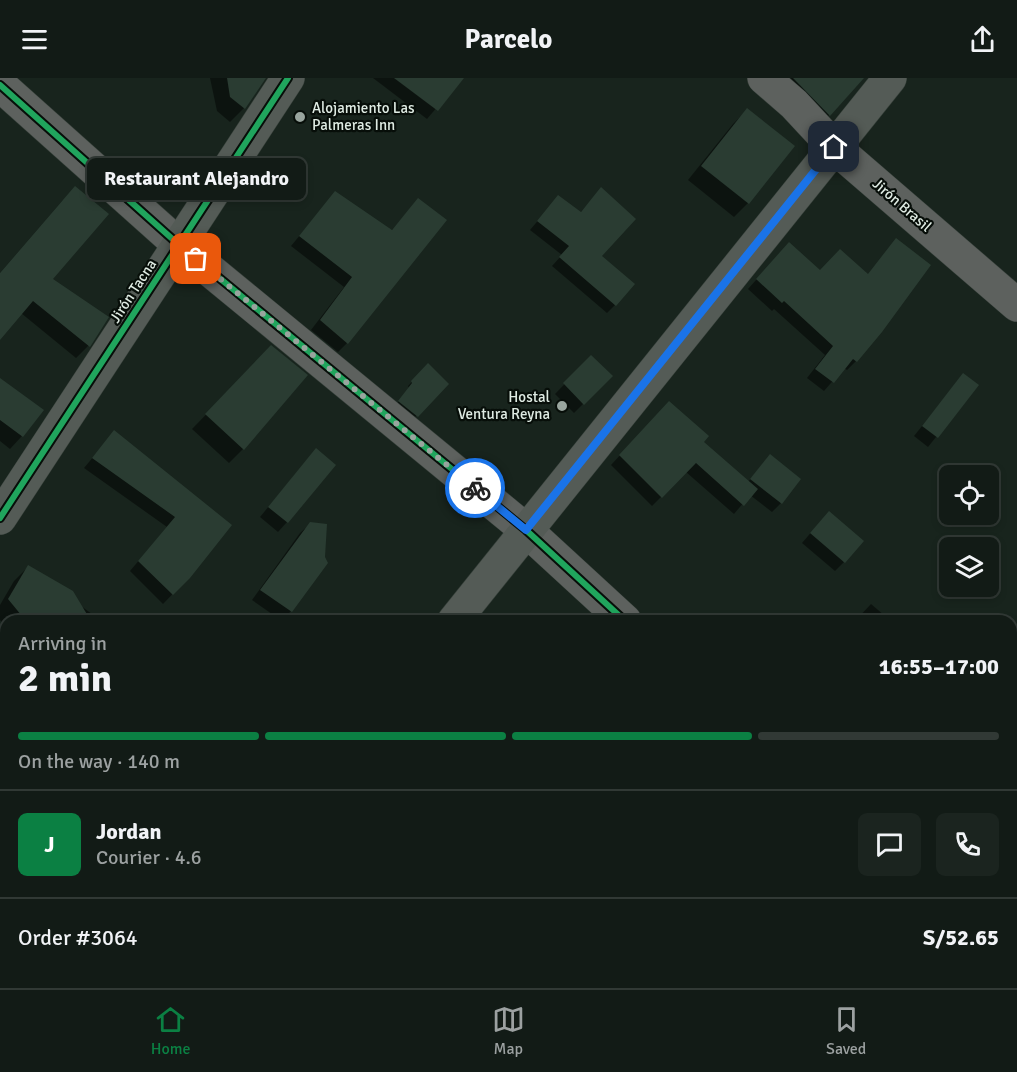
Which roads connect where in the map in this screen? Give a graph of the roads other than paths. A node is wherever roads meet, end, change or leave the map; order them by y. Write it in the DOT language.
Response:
graph roads {
  1 [pos="288,78"];
  2 [pos="742,78"];
  3 [pos="764,78"];
  4 [pos="890,78"];
  5 [pos="0,85"];
  6 [pos="834,147"];
  7 [pos="178,244"];
  8 [pos="1017,305"];
  9 [pos="0,518"];
  10 [pos="526,530"];
  11 [pos="459,615"];
  12 [pos="618,615"];
  1 -- 7 [label="main road, Jirón Tacna"];
  2 -- 6 [label="street"];
  3 -- 6 [label="street, Jirón Brasil"];
  4 -- 6 [label="main road"];
  5 -- 7 [label="street"];
  6 -- 8 [label="street, Jirón Brasil"];
  6 -- 10 [label="main road"];
  7 -- 9 [label="main road, Jirón Tacna"];
  7 -- 10 [label="street"];
  10 -- 11 [label="main road"];
  10 -- 12 [label="street"];
}
